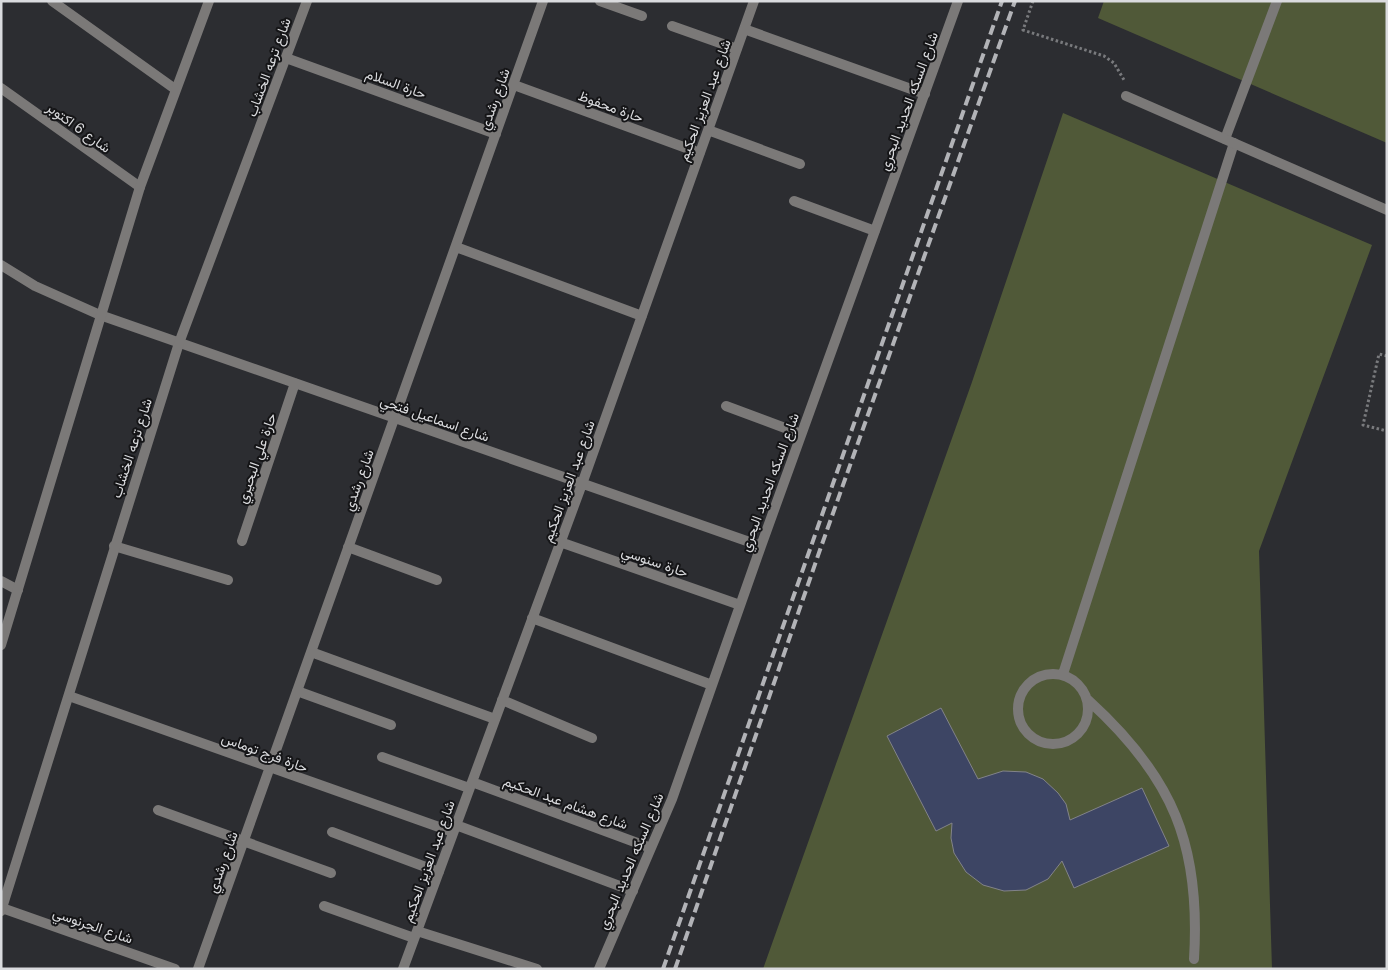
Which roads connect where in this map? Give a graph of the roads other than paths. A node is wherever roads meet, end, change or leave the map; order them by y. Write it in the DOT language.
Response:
graph roads {
  1 [pos="52,1"];
  2 [pos="209,1"];
  3 [pos="307,1"];
  4 [pos="544,1"];
  5 [pos="600,1"];
  6 [pos="754,1"];
  7 [pos="958,1"];
  8 [pos="1277,1"];
  9 [pos="642,16"];
  10 [pos="672,26"];
  11 [pos="744,29"];
  12 [pos="737,49"];
  13 [pos="286,58"];
  14 [pos="514,86"];
  15 [pos="1,88"];
  16 [pos="175,89"];
  17 [pos="925,94"];
  18 [pos="1126,96"];
  19 [pos="708,130"];
  20 [pos="496,134"];
  21 [pos="1230,141"];
  22 [pos="700,152"];
  23 [pos="800,164"];
  24 [pos="140,187"];
  25 [pos="794,201"];
  26 [pos="1387,210"];
  27 [pos="875,231"];
  28 [pos="456,247"];
  29 [pos="1,265"];
  30 [pos="100,315"];
  31 [pos="642,316"];
  32 [pos="179,343"];
  33 [pos="295,383"];
  34 [pos="726,406"];
  35 [pos="395,418"];
  36 [pos="802,434"];
  37 [pos="582,484"];
  38 [pos="242,541"];
  39 [pos="560,542"];
  40 [pos="114,546"];
  41 [pos="761,546"];
  42 [pos="348,548"];
  43 [pos="228,580"];
  44 [pos="438,580"];
  45 [pos="1,581"];
  46 [pos="18,590"];
  47 [pos="740,605"];
  48 [pos="532,618"];
  49 [pos="1,645"];
  50 [pos="311,652"];
  51 [pos="1063,674"];
  52 [pos="712,685"];
  53 [pos="297,691"];
  54 [pos="69,696"];
  55 [pos="502,700"];
  56 [pos="1088,700"];
  57 [pos="495,719"];
  58 [pos="391,725"];
  59 [pos="592,738"];
  60 [pos="382,757"];
  61 [pos="269,769"];
  62 [pos="470,785"];
  63 [pos="158,810"];
  64 [pos="454,829"];
  65 [pos="332,832"];
  66 [pos="244,841"];
  67 [pos="651,848"];
  68 [pos="439,872"];
  69 [pos="331,873"];
  70 [pos="633,891"];
  71 [pos="324,906"];
  72 [pos="2,909"];
  73 [pos="416,934"];
  74 [pos="1194,960"];
  75 [pos="175,969"];
  76 [pos="198,969"];
  77 [pos="403,969"];
  78 [pos="537,969"];
  79 [pos="599,969"];
  1 -- 16 [label="street"];
  2 -- 16 [label="street"];
  3 -- 13 [label="street, شارع ترعه الخشاب"];
  4 -- 14 [label="street, شارع رشدي"];
  5 -- 9 [label="street"];
  6 -- 11 [label="street, شارع عبد العزيز الحكيم"];
  7 -- 17 [label="street, شارع السكه الحديد البحري"];
  8 -- 21 [label="street"];
  10 -- 12 [label="street"];
  11 -- 12 [label="street, شارع عبد العزيز الحكيم"];
  11 -- 17 [label="street"];
  12 -- 19 [label="street, شارع عبد العزيز الحكيم"];
  13 -- 20 [label="street, حارة السلام"];
  13 -- 32 [label="street, شارع ترعه الخشاب"];
  14 -- 20 [label="street, شارع رشدي"];
  14 -- 22 [label="street, حارة محفوظ"];
  15 -- 24 [label="street, شارع 6 اكتوبر"];
  16 -- 24 [label="street"];
  17 -- 27 [label="street, شارع السكه الحديد البحري"];
  18 -- 21 [label="street"];
  19 -- 22 [label="street, شارع عبد العزيز الحكيم"];
  19 -- 23 [label="street"];
  20 -- 28 [label="street, شارع رشدي"];
  21 -- 26 [label="street"];
  21 -- 51 [label="street"];
  22 -- 31 [label="street, شارع عبد العزيز الحكيم"];
  24 -- 30 [label="street"];
  25 -- 27 [label="street"];
  27 -- 36 [label="street, شارع السكه الحديد البحري"];
  28 -- 31 [label="street"];
  28 -- 35 [label="street, شارع رشدي"];
  29 -- 30 [label="street, شارع اسماعيل فتحي"];
  30 -- 32 [label="street, شارع اسماعيل فتحي"];
  30 -- 46 [label="street"];
  31 -- 37 [label="street, شارع عبد العزيز الحكيم"];
  32 -- 33 [label="street, شارع اسماعيل فتحي"];
  32 -- 40 [label="street, شارع ترعه الخشاب"];
  33 -- 35 [label="street, شارع اسماعيل فتحي"];
  33 -- 38 [label="street, حارة علي البحيري"];
  34 -- 36 [label="street"];
  35 -- 37 [label="street, شارع اسماعيل فتحي"];
  35 -- 42 [label="street, شارع رشدي"];
  36 -- 41 [label="street, شارع السكه الحديد البحري"];
  37 -- 39 [label="street, شارع عبد العزيز الحكيم"];
  37 -- 41 [label="street, شارع اسماعيل فتحي"];
  39 -- 47 [label="street, حارة سنوسي"];
  39 -- 48 [label="street, شارع عبد العزيز الحكيم"];
  40 -- 43 [label="street"];
  40 -- 54 [label="street, شارع ترعه الخشاب"];
  41 -- 47 [label="street, شارع السكه الحديد البحري"];
  42 -- 44 [label="street"];
  42 -- 50 [label="street, شارع رشدي"];
  45 -- 46 [label="street"];
  46 -- 49 [label="street"];
  47 -- 52 [label="street, شارع السكه الحديد البحري"];
  48 -- 52 [label="street"];
  48 -- 55 [label="street, شارع عبد العزيز الحكيم"];
  50 -- 53 [label="street, شارع رشدي"];
  50 -- 57 [label="street"];
  51 -- 56 [label="street"];
  51 -- 56 [label="street"];
  52 -- 67 [label="street, شارع السكه الحديد البحري"];
  53 -- 58 [label="street"];
  53 -- 61 [label="street, شارع رشدي"];
  54 -- 61 [label="street, حارة فرج توماس"];
  54 -- 72 [label="street, شارع ترعه الخشاب"];
  55 -- 57 [label="street, شارع عبد العزيز الحكيم"];
  55 -- 59 [label="street"];
  56 -- 74 [label="street"];
  57 -- 62 [label="street, شارع عبد العزيز الحكيم"];
  60 -- 62 [label="street, شارع هشام عبد الحكيم"];
  61 -- 64 [label="street, حارة فرج توماس"];
  61 -- 66 [label="street, شارع رشدي"];
  62 -- 64 [label="street, شارع عبد العزيز الحكيم"];
  62 -- 67 [label="street, شارع هشام عبد الحكيم"];
  63 -- 66 [label="street"];
  64 -- 68 [label="street, شارع عبد العزيز الحكيم"];
  64 -- 70 [label="street, حارة فرج توماس"];
  65 -- 68 [label="street"];
  66 -- 69 [label="street"];
  66 -- 76 [label="street, شارع رشدي"];
  67 -- 70 [label="street, شارع السكه الحديد البحري"];
  68 -- 73 [label="street, شارع عبد العزيز الحكيم"];
  70 -- 79 [label="street, شارع السكه الحديد البحري"];
  71 -- 73 [label="street"];
  72 -- 75 [label="street, شارع الجرنوسي"];
  73 -- 77 [label="street, شارع عبد العزيز الحكيم"];
  73 -- 78 [label="street"];
}
